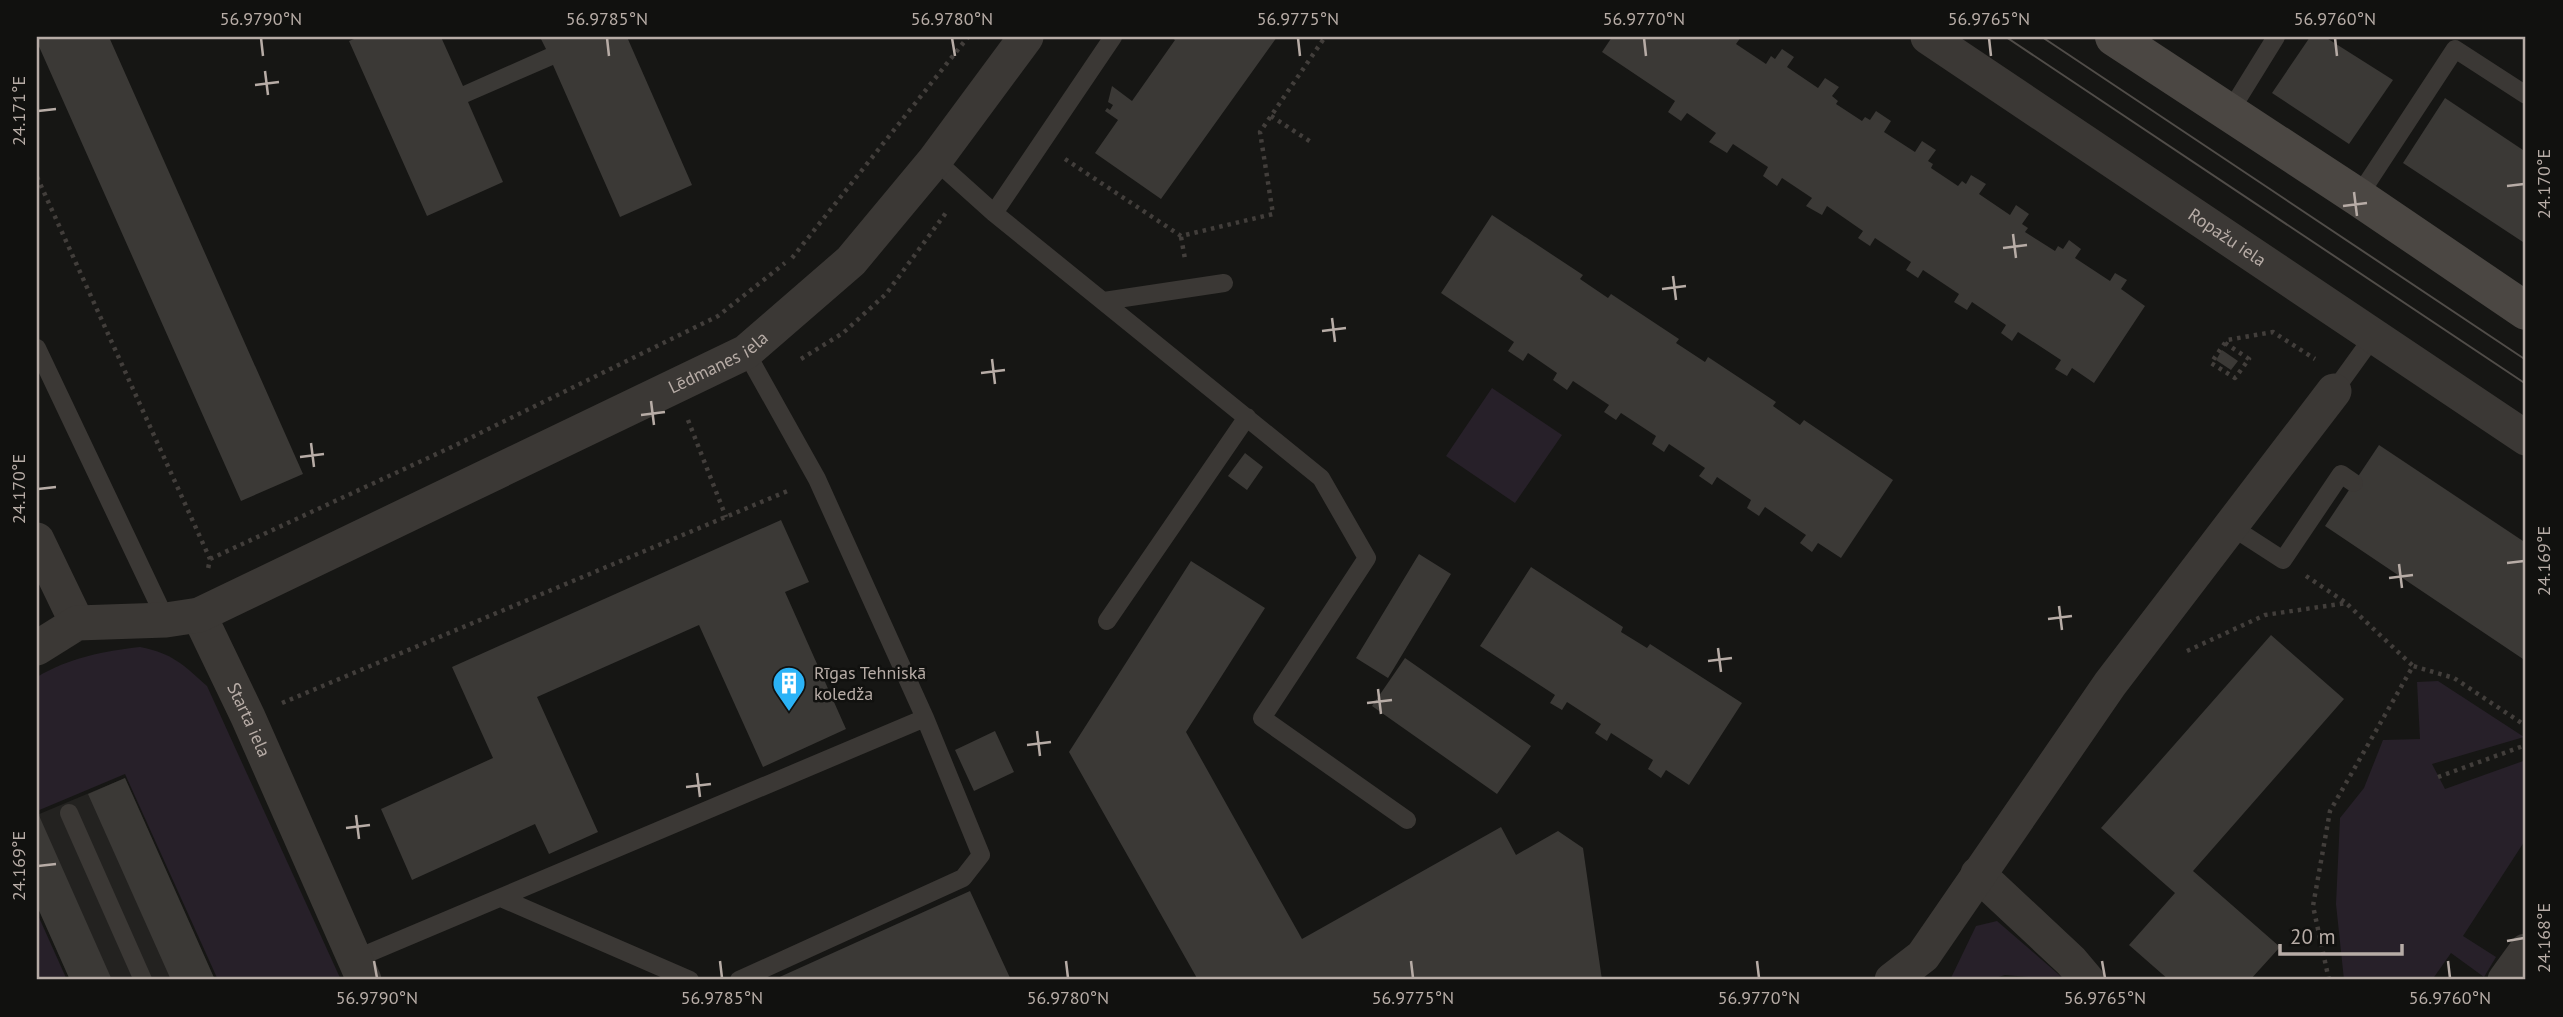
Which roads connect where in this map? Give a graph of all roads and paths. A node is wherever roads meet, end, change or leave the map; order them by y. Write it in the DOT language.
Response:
graph roads {
  1 [pos="968,37"];
  2 [pos="1113,37"];
  3 [pos="1325,37"];
  4 [pos="1928,37"];
  5 [pos="2114,37"];
  6 [pos="2276,37"];
  7 [pos="1014,41"];
  8 [pos="2526,96"];
  9 [pos="2229,113"];
  10 [pos="1271,116"];
  11 [pos="1041,142"];
  12 [pos="1311,142"];
  13 [pos="935,160"];
  14 [pos="37,177"];
  15 [pos="2358,197"];
  16 [pos="994,213"];
  17 [pos="1224,283"];
  18 [pos="1104,301"];
  19 [pos="2526,311"];
  20 [pos="2373,337"];
  21 [pos="2225,343"];
  22 [pos="37,348"];
  23 [pos="746,352"];
  24 [pos="2328,377"];
  25 [pos="1247,417"];
  26 [pos="688,419"];
  27 [pos="2526,438"];
  28 [pos="817,479"];
  29 [pos="2354,483"];
  30 [pos="726,517"];
  31 [pos="2232,527"];
  32 [pos="37,540"];
  33 [pos="210,559"];
  34 [pos="2283,560"];
  35 [pos="2346,603"];
  36 [pos="183,617"];
  37 [pos="1107,621"];
  38 [pos="77,622"];
  39 [pos="37,648"];
  40 [pos="2187,651"];
  41 [pos="2413,666"];
  42 [pos="248,717"];
  43 [pos="925,718"];
  44 [pos="2526,726"];
  45 [pos="2526,745"];
  46 [pos="2438,777"];
  47 [pos="69,813"];
  48 [pos="1407,820"];
  49 [pos="1978,874"];
  50 [pos="501,898"];
  51 [pos="360,970"];
  52 [pos="142,980"];
  53 [pos="690,980"];
  54 [pos="738,980"];
  55 [pos="1892,980"];
  56 [pos="2087,980"];
  57 [pos="2329,980"];
  1 -- 33 [label="path"];
  2 -- 11 [label="lane"];
  3 -- 10 [label="path"];
  4 -- 20 [label="street, Ropažu iela"];
  5 -- 9 [label="street"];
  6 -- 9 [label="lane"];
  7 -- 13 [label="street, Lēdmanes iela"];
  8 -- 15 [label="lane"];
  9 -- 15 [label="street"];
  10 -- 11 [label="path"];
  10 -- 12 [label="path"];
  11 -- 16 [label="lane"];
  13 -- 16 [label="lane"];
  13 -- 23 [label="street, Lēdmanes iela"];
  14 -- 33 [label="path"];
  15 -- 19 [label="street"];
  16 -- 18 [label="lane"];
  17 -- 18 [label="lane"];
  18 -- 25 [label="lane"];
  20 -- 24 [label="lane"];
  20 -- 27 [label="street, Ropažu iela"];
  21 -- 21 [label="path"];
  21 -- 24 [label="path"];
  22 -- 36 [label="lane"];
  23 -- 28 [label="lane"];
  23 -- 36 [label="street, Lēdmanes iela"];
  24 -- 31 [label="street"];
  25 -- 37 [label="lane"];
  25 -- 48 [label="lane"];
  26 -- 30 [label="path"];
  28 -- 30 [label="path"];
  28 -- 43 [label="lane"];
  29 -- 34 [label="lane"];
  30 -- 42 [label="path"];
  31 -- 34 [label="lane"];
  31 -- 49 [label="street"];
  32 -- 38 [label="street"];
  33 -- 36 [label="path"];
  34 -- 35 [label="path"];
  35 -- 40 [label="path"];
  35 -- 41 [label="path"];
  36 -- 38 [label="street"];
  36 -- 42 [label="street, Starta iela"];
  38 -- 39 [label="street"];
  41 -- 44 [label="path"];
  41 -- 57 [label="path"];
  42 -- 51 [label="street, Starta iela"];
  43 -- 50 [label="lane"];
  43 -- 54 [label="lane"];
  45 -- 46 [label="path"];
  47 -- 52 [label="lane"];
  49 -- 55 [label="street"];
  49 -- 56 [label="street"];
  50 -- 51 [label="lane"];
  50 -- 53 [label="lane"];
}
